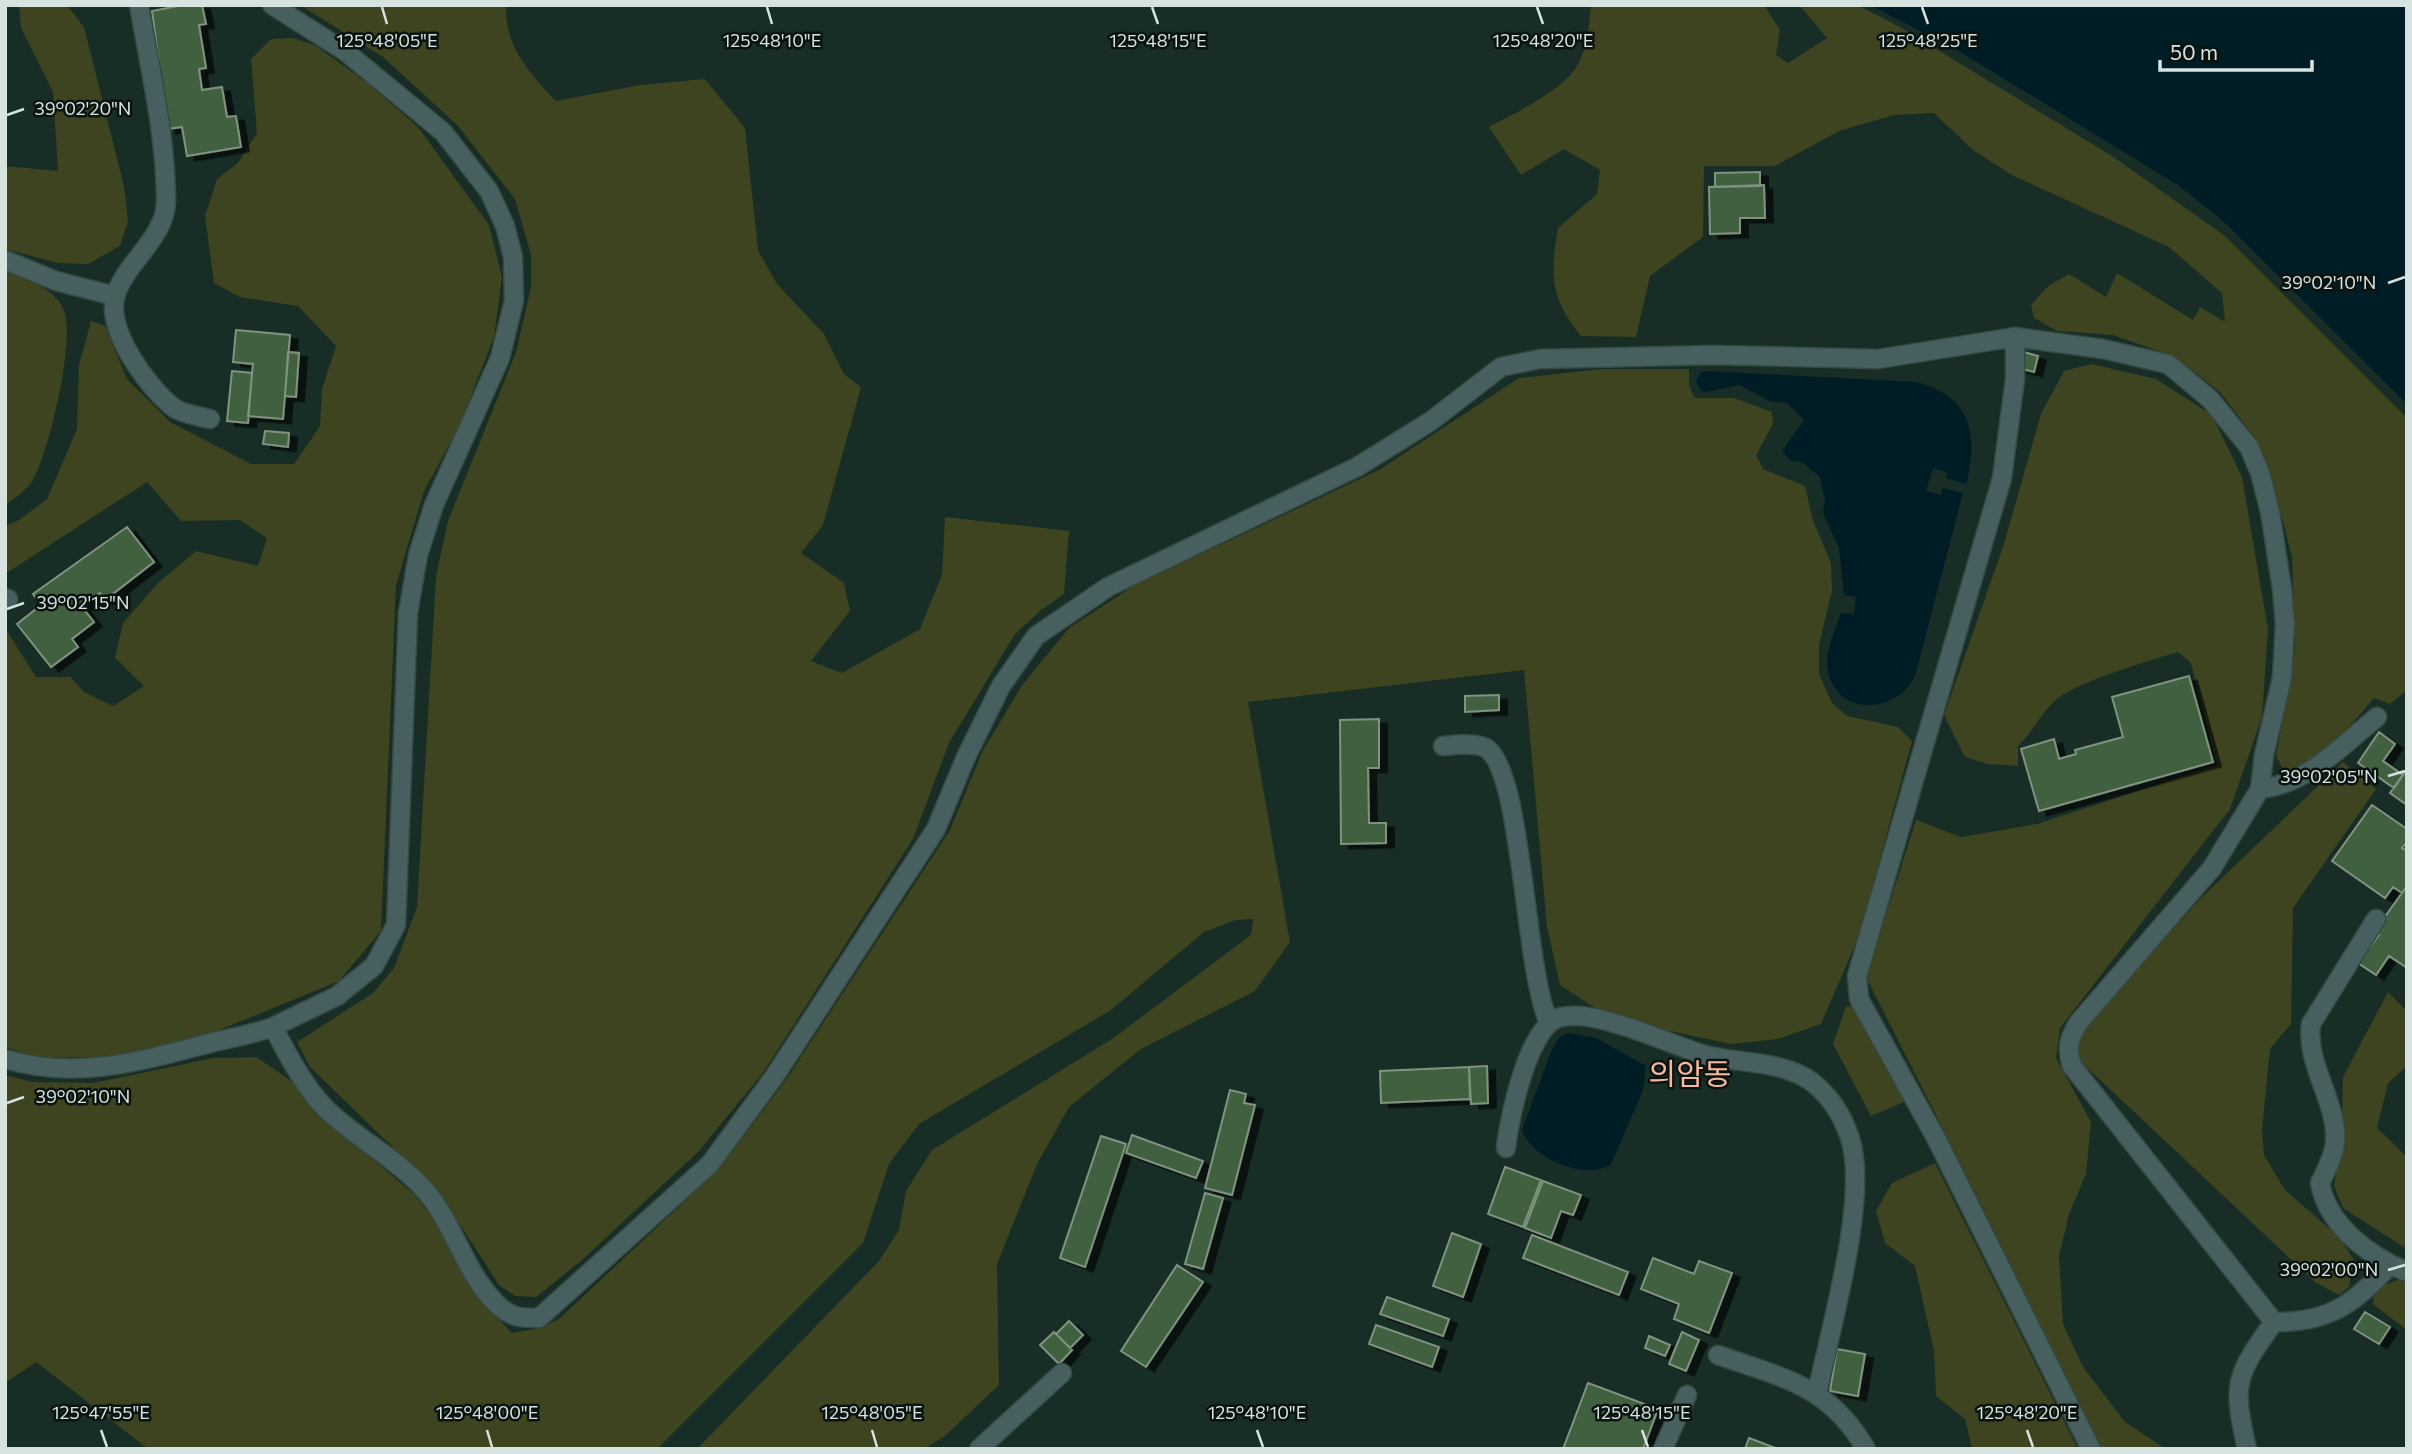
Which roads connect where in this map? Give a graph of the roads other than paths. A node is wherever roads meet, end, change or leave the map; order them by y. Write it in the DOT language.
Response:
graph roads {
  1 [pos="139,5"];
  2 [pos="272,5"];
  3 [pos="5,260"];
  4 [pos="115,296"];
  5 [pos="2015,337"];
  6 [pos="210,419"];
  7 [pos="2377,717"];
  8 [pos="1443,746"];
  9 [pos="2260,789"];
  10 [pos="2376,919"];
  11 [pos="1549,1023"];
  12 [pos="274,1027"];
  13 [pos="5,1059"];
  14 [pos="1506,1148"];
  15 [pos="2390,1265"];
  16 [pos="2407,1272"];
  17 [pos="2274,1322"];
  18 [pos="1718,1355"];
  19 [pos="1062,1373"];
  20 [pos="1817,1394"];
  21 [pos="1686,1395"];
  22 [pos="979,1449"];
  23 [pos="1663,1449"];
  24 [pos="1866,1449"];
  25 [pos="2091,1449"];
  26 [pos="2247,1449"];
  1 -- 4 [label="street"];
  2 -- 12 [label="street"];
  3 -- 4 [label="street"];
  4 -- 6 [label="street"];
  5 -- 9 [label="street"];
  5 -- 12 [label="street"];
  5 -- 25 [label="street"];
  7 -- 9 [label="street"];
  8 -- 11 [label="street"];
  9 -- 17 [label="street"];
  10 -- 15 [label="street"];
  11 -- 14 [label="street"];
  11 -- 20 [label="street"];
  12 -- 13 [label="street"];
  15 -- 16 [label="street"];
  15 -- 17 [label="street"];
  17 -- 26 [label="street"];
  18 -- 20 [label="street"];
  19 -- 22 [label="street"];
  20 -- 24 [label="street"];
  21 -- 23 [label="street"];
}
